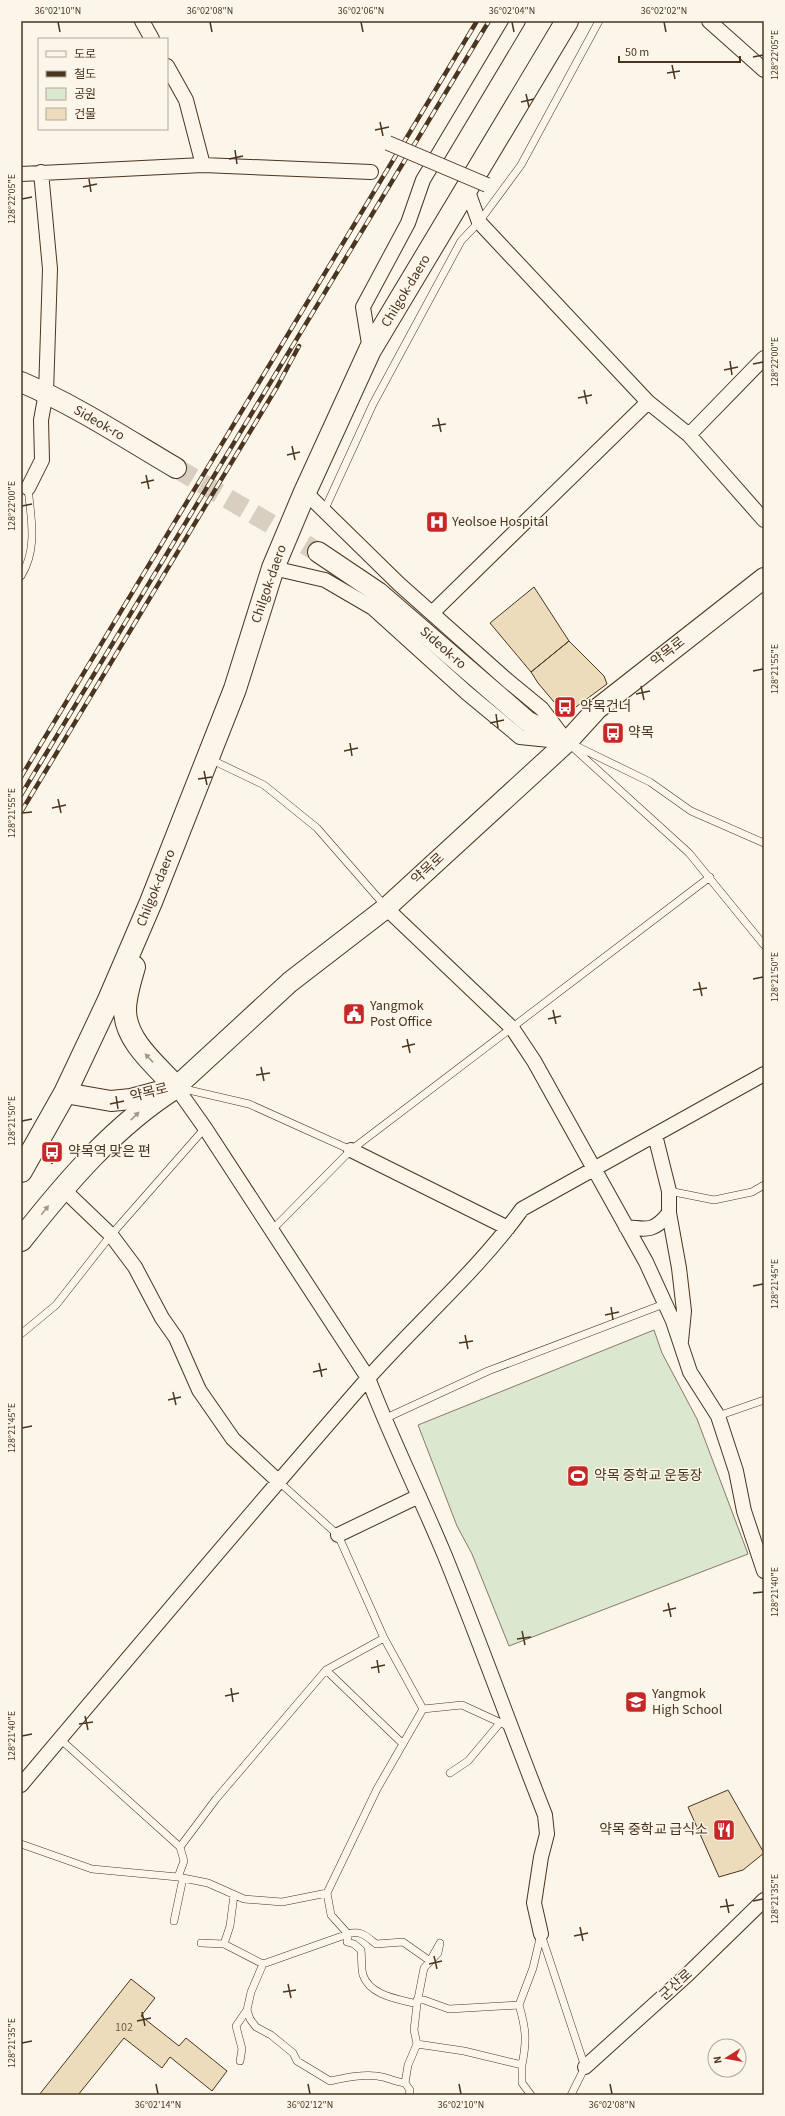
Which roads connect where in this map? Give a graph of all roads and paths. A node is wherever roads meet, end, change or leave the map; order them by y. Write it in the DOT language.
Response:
graph roads {
  1 [pos="142,21"];
  2 [pos="518,21"];
  3 [pos="567,21"];
  4 [pos="599,21"];
  5 [pos="709,21"];
  6 [pos="151,38"];
  7 [pos="168,68"];
  8 [pos="764,70"];
  9 [pos="388,143"];
  10 [pos="203,165"];
  11 [pos="41,172"];
  12 [pos="371,172"];
  13 [pos="21,174"];
  14 [pos="477,187"];
  15 [pos="480,222"];
  16 [pos="370,350"];
  17 [pos="764,358"];
  18 [pos="21,382"];
  19 [pos="46,393"];
  20 [pos="648,402"];
  21 [pos="689,435"];
  22 [pos="176,468"];
  23 [pos="28,488"];
  24 [pos="305,492"];
  25 [pos="324,511"];
  26 [pos="764,520"];
  27 [pos="318,552"];
  28 [pos="273,568"];
  29 [pos="21,576"];
  30 [pos="764,578"];
  31 [pos="432,613"];
  32 [pos="567,742"];
  33 [pos="208,758"];
  34 [pos="764,843"];
  35 [pos="710,877"];
  36 [pos="151,902"];
  37 [pos="386,908"];
  38 [pos="764,945"];
  39 [pos="512,1028"];
  40 [pos="764,1074"];
  41 [pos="176,1087"];
  42 [pos="65,1093"];
  43 [pos="205,1128"];
  44 [pos="655,1135"];
  45 [pos="352,1150"];
  46 [pos="594,1168"];
  47 [pos="21,1171"];
  48 [pos="764,1185"];
  49 [pos="62,1188"];
  50 [pos="669,1191"];
  51 [pos="669,1213"];
  52 [pos="626,1227"];
  53 [pos="508,1228"];
  54 [pos="272,1230"];
  55 [pos="111,1235"];
  56 [pos="21,1240"];
  57 [pos="664,1304"];
  58 [pos="21,1334"];
  59 [pos="680,1345"];
  60 [pos="368,1378"];
  61 [pos="764,1400"];
  62 [pos="718,1416"];
  63 [pos="384,1419"];
  64 [pos="278,1481"];
  65 [pos="419,1496"];
  66 [pos="338,1535"];
  67 [pos="764,1571"];
  68 [pos="384,1638"];
  69 [pos="326,1670"];
  70 [pos="423,1709"];
  71 [pos="505,1725"];
  72 [pos="60,1739"];
  73 [pos="403,1744"];
  74 [pos="450,1773"];
  75 [pos="21,1785"];
  76 [pos="21,1844"];
  77 [pos="180,1847"];
  78 [pos="181,1878"];
  79 [pos="326,1893"];
  80 [pos="234,1896"];
  81 [pos="764,1900"];
  82 [pos="174,1921"];
  83 [pos="348,1934"];
  84 [pos="541,1934"];
  85 [pos="201,1943"];
  86 [pos="224,1944"];
  87 [pos="263,1964"];
  88 [pos="417,2002"];
  89 [pos="519,2005"];
  90 [pos="247,2010"];
  91 [pos="417,2044"];
  92 [pos="240,2061"];
  93 [pos="522,2065"];
  94 [pos="585,2067"];
  95 [pos="405,2083"];
  96 [pos="409,2095"];
  97 [pos="531,2095"];
  98 [pos="571,2095"];
  1 -- 6 [label="street"];
  2 -- 16 [label="street"];
  3 -- 14 [label="main road, Chilgok-daero"];
  4 -- 15 [label="lane"];
  5 -- 8 [label="street"];
  7 -- 10 [label="street"];
  9 -- 14 [label="street, bridge"];
  10 -- 11 [label="street"];
  10 -- 12 [label="street"];
  11 -- 13 [label="street"];
  11 -- 19 [label="street"];
  14 -- 15 [label="street"];
  14 -- 16 [label="main road, Chilgok-daero"];
  15 -- 20 [label="street"];
  15 -- 25 [label="lane"];
  16 -- 24 [label="main road, Chilgok-daero"];
  17 -- 21 [label="street"];
  18 -- 19 [label="street, Sideok-ro"];
  19 -- 22 [label="street, Sideok-ro"];
  19 -- 23 [label="street"];
  20 -- 21 [label="street"];
  20 -- 31 [label="street"];
  21 -- 26 [label="street"];
  23 -- 29 [label="lane"];
  24 -- 25 [label="street"];
  24 -- 28 [label="main road, Chilgok-daero"];
  25 -- 31 [label="street"];
  27 -- 32 [label="street, Sideok-ro"];
  28 -- 32 [label="street"];
  28 -- 33 [label="main road, Chilgok-daero"];
  30 -- 32 [label="street, 약목로"];
  31 -- 32 [label="street"];
  32 -- 34 [label="lane"];
  32 -- 35 [label="lane"];
  32 -- 37 [label="street, 약목로"];
  33 -- 36 [label="main road, Chilgok-daero"];
  33 -- 37 [label="lane"];
  35 -- 38 [label="lane"];
  35 -- 39 [label="lane"];
  41 -- 36 [label="main road, one-way"];
  36 -- 42 [label="main road, Chilgok-daero"];
  37 -- 39 [label="street"];
  37 -- 41 [label="street, 약목로"];
  39 -- 45 [label="lane"];
  39 -- 46 [label="street"];
  40 -- 44 [label="street"];
  41 -- 42 [label="street, 약목로"];
  41 -- 43 [label="street"];
  41 -- 45 [label="lane"];
  49 -- 41 [label="main road, one-way"];
  42 -- 47 [label="main road, Chilgok-daero"];
  43 -- 54 [label="street"];
  43 -- 55 [label="lane"];
  44 -- 46 [label="street"];
  44 -- 50 [label="street"];
  45 -- 53 [label="street"];
  45 -- 54 [label="lane"];
  46 -- 52 [label="street"];
  46 -- 53 [label="street"];
  48 -- 50 [label="lane"];
  49 -- 55 [label="street"];
  56 -- 49 [label="main road, one-way"];
  50 -- 51 [label="street"];
  51 -- 52 [label="street"];
  51 -- 59 [label="street"];
  52 -- 57 [label="street"];
  53 -- 60 [label="street"];
  54 -- 60 [label="street"];
  55 -- 58 [label="lane"];
  55 -- 64 [label="street"];
  57 -- 59 [label="street"];
  57 -- 63 [label="lane"];
  59 -- 62 [label="street"];
  60 -- 63 [label="street"];
  60 -- 64 [label="street"];
  61 -- 62 [label="lane"];
  62 -- 67 [label="street"];
  63 -- 65 [label="street"];
  64 -- 66 [label="lane"];
  64 -- 72 [label="street"];
  65 -- 66 [label="street"];
  65 -- 71 [label="street"];
  66 -- 68 [label="lane"];
  68 -- 69 [label="lane"];
  68 -- 70 [label="lane"];
  69 -- 73 [label="lane"];
  69 -- 77 [label="lane"];
  70 -- 71 [label="lane"];
  70 -- 73 [label="lane"];
  71 -- 74 [label="lane"];
  71 -- 84 [label="street"];
  72 -- 75 [label="street"];
  72 -- 77 [label="lane"];
  73 -- 79 [label="lane"];
  76 -- 78 [label="lane"];
  77 -- 78 [label="lane"];
  78 -- 80 [label="lane"];
  78 -- 82 [label="lane"];
  79 -- 80 [label="lane"];
  79 -- 83 [label="lane"];
  80 -- 86 [label="lane"];
  81 -- 94 [label="street, 군산로"];
  83 -- 87 [label="lane"];
  83 -- 88 [label="lane"];
  83 -- 88 [label="lane"];
  84 -- 89 [label="lane"];
  84 -- 94 [label="lane"];
  85 -- 86 [label="lane"];
  86 -- 87 [label="lane"];
  87 -- 90 [label="lane"];
  88 -- 89 [label="lane"];
  88 -- 91 [label="lane"];
  89 -- 93 [label="lane"];
  90 -- 92 [label="lane"];
  90 -- 95 [label="lane"];
  91 -- 93 [label="lane"];
  91 -- 95 [label="lane"];
  93 -- 97 [label="lane"];
  94 -- 98 [label="lane"];
  95 -- 96 [label="lane"];
}
